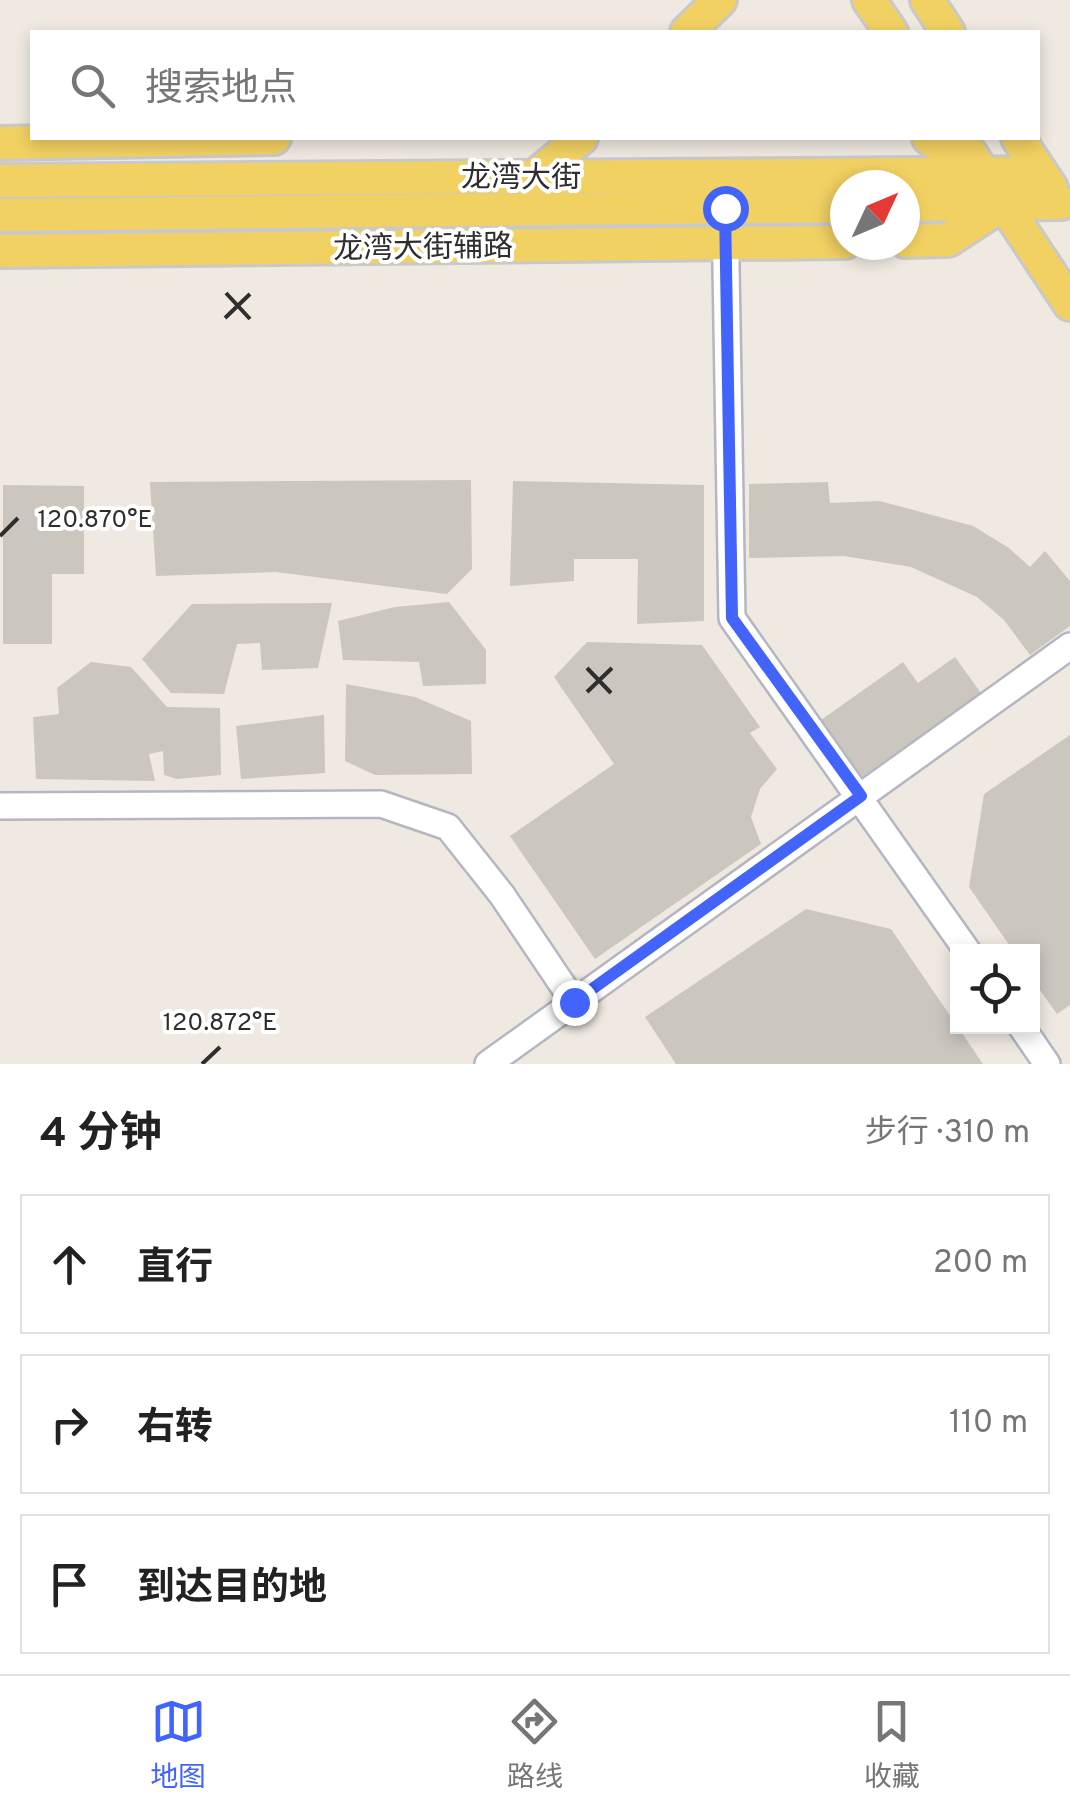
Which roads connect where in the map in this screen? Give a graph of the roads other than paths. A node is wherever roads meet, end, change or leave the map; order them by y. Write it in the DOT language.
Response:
graph roads {
  1 [pos="720,0"];
  2 [pos="869,0"];
  3 [pos="926,0"];
  4 [pos="690,30"];
  5 [pos="889,30"];
  6 [pos="947,30"];
  7 [pos="164,140"];
  8 [pos="579,140"];
  9 [pos="932,140"];
  10 [pos="961,140"];
  11 [pos="1019,140"];
  12 [pos="0,143"];
  13 [pos="1041,173"];
  14 [pos="984,174"];
  15 [pos="534,177"];
  16 [pos="0,181"];
  17 [pos="1003,204"];
  18 [pos="920,205"];
  19 [pos="830,206"];
  20 [pos="725,208"];
  21 [pos="1066,210"];
  22 [pos="0,215"];
  23 [pos="920,241"];
  24 [pos="830,242"];
  25 [pos="726,245"];
  26 [pos="0,252"];
  27 [pos="1070,304"];
  28 [pos="1070,646"];
  29 [pos="861,796"];
  30 [pos="0,806"];
  31 [pos="963,944"];
  32 [pos="574,1002"];
  33 [pos="1026,1034"];
  34 [pos="488,1064"];
  35 [pos="1047,1064"];
  1 -- 4 [label="main road"];
  2 -- 5 [label="main road"];
  3 -- 6 [label="main road"];
  7 -- 12 [label="main road"];
  8 -- 15 [label="main road"];
  9 -- 14 [label="main road"];
  10 -- 14 [label="main road"];
  11 -- 13 [label="main road"];
  13 -- 14 [label="main road, 龙湾大街"];
  13 -- 21 [label="main road"];
  14 -- 15 [label="main road, 龙湾大街"];
  14 -- 17 [label="main road"];
  15 -- 16 [label="main road, 龙湾大街"];
  17 -- 18 [label="main road"];
  17 -- 21 [label="main road"];
  17 -- 23 [label="main road"];
  17 -- 27 [label="main road"];
  19 -- 20 [label="main road, 龙湾大街"];
  20 -- 22 [label="main road, 龙湾大街"];
  20 -- 25 [label="street"];
  24 -- 25 [label="main road, 龙湾大街辅路"];
  25 -- 26 [label="main road, 龙湾大街辅路"];
  25 -- 29 [label="street"];
  28 -- 29 [label="street"];
  29 -- 31 [label="street"];
  29 -- 32 [label="street"];
  30 -- 32 [label="street"];
  32 -- 34 [label="street"];
  33 -- 35 [label="street"];
}
